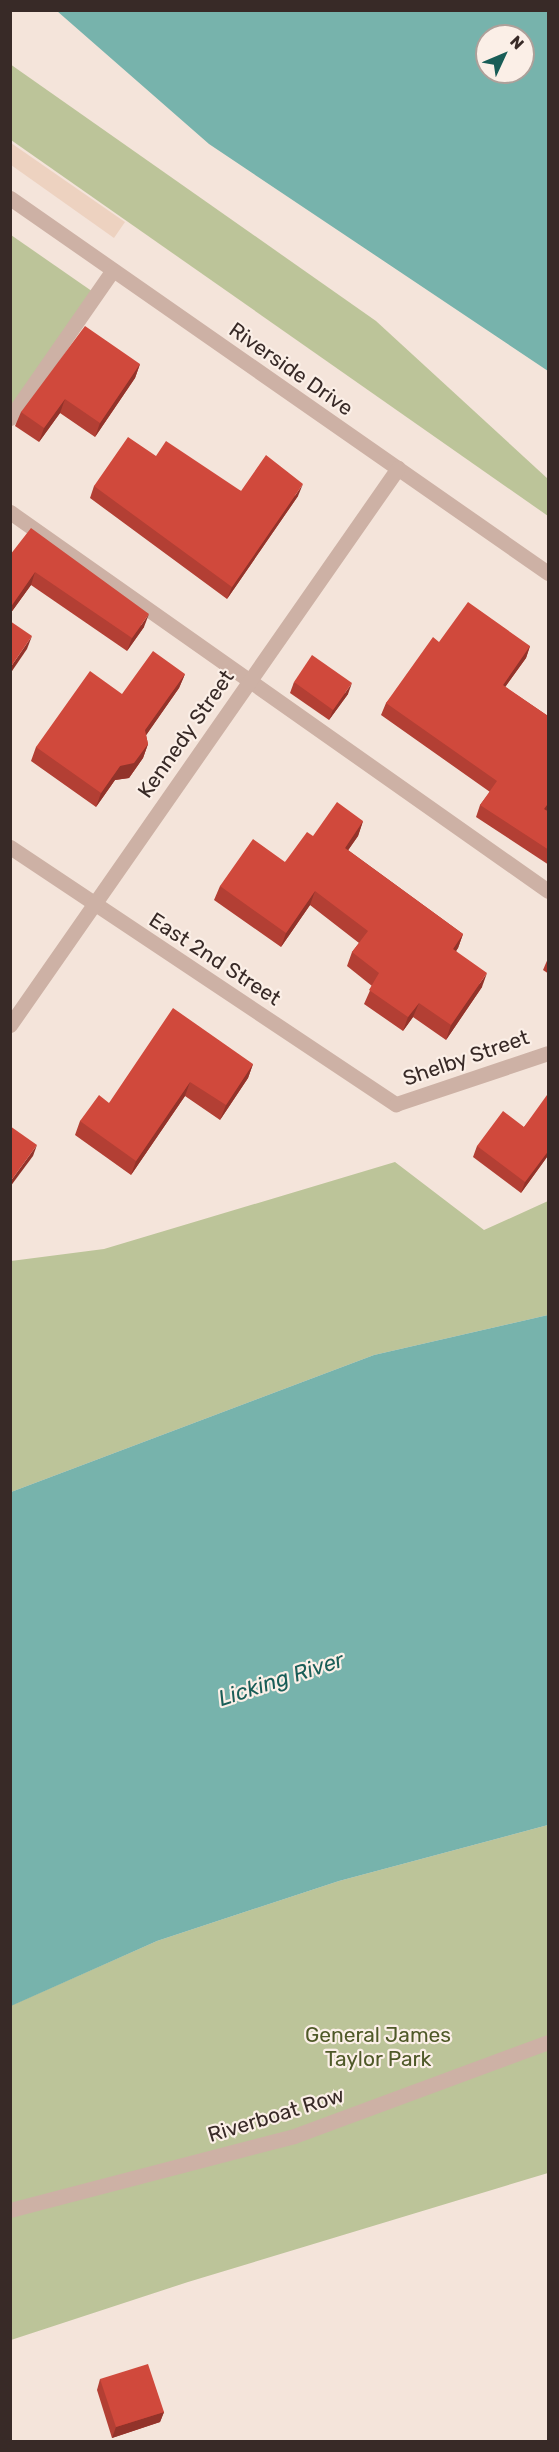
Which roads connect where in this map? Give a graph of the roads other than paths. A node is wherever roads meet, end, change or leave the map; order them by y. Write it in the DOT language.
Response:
graph roads {
  1 [pos="10,198"];
  2 [pos="113,270"];
  3 [pos="10,418"];
  4 [pos="398,468"];
  5 [pos="10,512"];
  6 [pos="549,573"];
  7 [pos="250,679"];
  8 [pos="10,847"];
  9 [pos="549,891"];
  10 [pos="94,904"];
  11 [pos="10,1025"];
  12 [pos="549,1053"];
  13 [pos="396,1104"];
  14 [pos="549,2042"];
  15 [pos="10,2210"];
  1 -- 2 [label="street, Riverside Drive"];
  2 -- 3 [label="street"];
  2 -- 4 [label="street, Riverside Drive"];
  4 -- 6 [label="street, Riverside Drive"];
  4 -- 7 [label="street, Kennedy Street"];
  5 -- 7 [label="street"];
  7 -- 9 [label="street"];
  7 -- 10 [label="street, Kennedy Street"];
  8 -- 10 [label="street, East 2nd Street"];
  10 -- 11 [label="street, Kennedy Street"];
  10 -- 13 [label="street, East 2nd Street"];
  12 -- 13 [label="street, Shelby Street"];
  14 -- 15 [label="street, Riverboat Row"];
}
